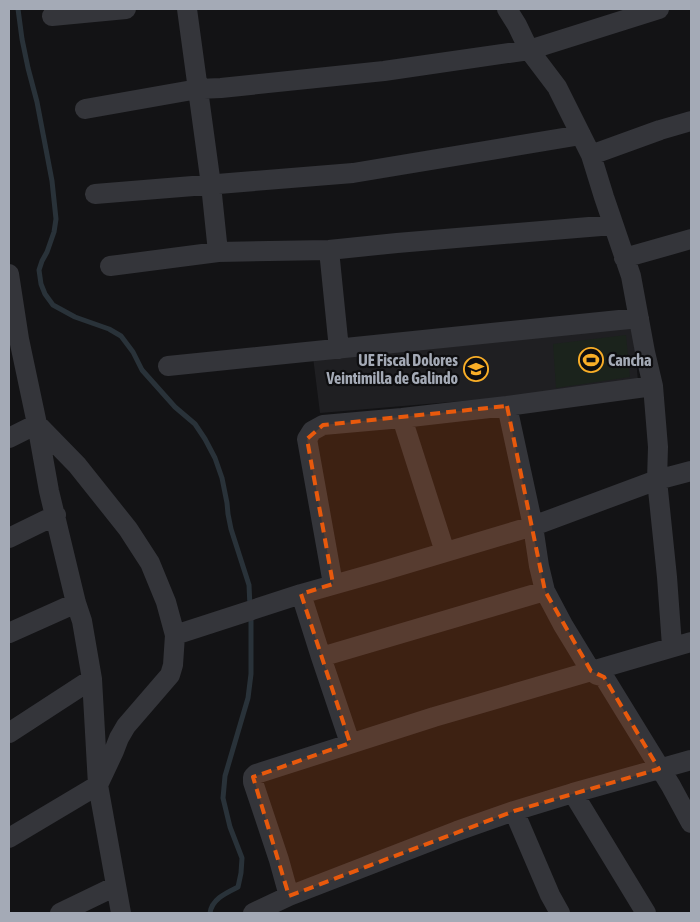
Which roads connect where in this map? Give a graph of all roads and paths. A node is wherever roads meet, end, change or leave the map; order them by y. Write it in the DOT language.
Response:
graph roads {
  1 [pos="126,9"];
  2 [pos="187,9"];
  3 [pos="507,9"];
  4 [pos="659,9"];
  5 [pos="52,16"];
  6 [pos="529,50"];
  7 [pos="198,89"];
  8 [pos="85,109"];
  9 [pos="691,121"];
  10 [pos="581,134"];
  11 [pos="591,155"];
  12 [pos="211,185"];
  13 [pos="95,194"];
  14 [pos="613,225"];
  15 [pos="691,239"];
  16 [pos="328,250"];
  17 [pos="218,252"];
  18 [pos="624,258"];
  19 [pos="110,266"];
  20 [pos="9,274"];
  21 [pos="638,318"];
  22 [pos="14,341"];
  23 [pos="339,348"];
  24 [pos="168,366"];
  25 [pos="653,386"];
  26 [pos="507,406"];
  27 [pos="402,418"];
  28 [pos="37,424"];
  29 [pos="9,438"];
  30 [pos="691,470"];
  31 [pos="657,480"];
  32 [pos="56,515"];
  33 [pos="533,526"];
  34 [pos="9,538"];
  35 [pos="445,552"];
  36 [pos="333,584"];
  37 [pos="545,591"];
  38 [pos="301,594"];
  39 [pos="76,603"];
  40 [pos="9,633"];
  41 [pos="175,635"];
  42 [pos="691,642"];
  43 [pos="672,646"];
  44 [pos="321,657"];
  45 [pos="591,671"];
  46 [pos="92,679"];
  47 [pos="9,733"];
  48 [pos="350,743"];
  49 [pos="691,760"];
  50 [pos="659,769"];
  51 [pos="98,785"];
  52 [pos="573,793"];
  53 [pos="514,811"];
  54 [pos="691,823"];
  55 [pos="9,838"];
  56 [pos="116,886"];
  57 [pos="289,896"];
  58 [pos="60,913"];
  59 [pos="121,913"];
  60 [pos="253,913"];
  61 [pos="560,913"];
  62 [pos="646,913"];
  1 -- 5 [label="street"];
  2 -- 7 [label="street"];
  3 -- 6 [label="street"];
  4 -- 6 [label="street"];
  6 -- 7 [label="street"];
  6 -- 10 [label="street"];
  7 -- 8 [label="street"];
  7 -- 12 [label="street"];
  9 -- 11 [label="street"];
  10 -- 11 [label="street"];
  10 -- 12 [label="street"];
  11 -- 14 [label="street"];
  12 -- 13 [label="street"];
  12 -- 17 [label="street"];
  14 -- 16 [label="street"];
  14 -- 18 [label="street"];
  15 -- 18 [label="street"];
  16 -- 17 [label="street"];
  16 -- 23 [label="street"];
  17 -- 19 [label="street"];
  18 -- 21 [label="street"];
  20 -- 22 [label="street"];
  21 -- 23 [label="street"];
  21 -- 25 [label="street"];
  22 -- 28 [label="street"];
  23 -- 24 [label="street"];
  25 -- 26 [label="street"];
  25 -- 31 [label="street"];
  26 -- 27 [label="street"];
  26 -- 33 [label="street"];
  27 -- 35 [label="street"];
  27 -- 36 [label="street"];
  28 -- 29 [label="street"];
  28 -- 32 [label="street"];
  28 -- 41 [label="street"];
  30 -- 31 [label="street"];
  31 -- 33 [label="street"];
  31 -- 43 [label="street"];
  32 -- 34 [label="street"];
  32 -- 39 [label="street"];
  33 -- 35 [label="street"];
  33 -- 37 [label="street"];
  35 -- 36 [label="street"];
  36 -- 38 [label="street"];
  37 -- 44 [label="street"];
  37 -- 45 [label="street"];
  38 -- 41 [label="street"];
  38 -- 44 [label="street"];
  39 -- 40 [label="street"];
  39 -- 46 [label="street"];
  41 -- 51 [label="street"];
  42 -- 43 [label="street"];
  43 -- 45 [label="street"];
  44 -- 48 [label="street"];
  45 -- 48 [label="street"];
  45 -- 50 [label="street"];
  46 -- 47 [label="street"];
  46 -- 51 [label="street"];
  48 -- 57 [label="street"];
  49 -- 50 [label="street"];
  50 -- 52 [label="street"];
  50 -- 54 [label="street"];
  51 -- 55 [label="street"];
  51 -- 56 [label="street"];
  52 -- 53 [label="street"];
  52 -- 62 [label="street"];
  53 -- 57 [label="street"];
  53 -- 61 [label="street"];
  56 -- 58 [label="street"];
  56 -- 59 [label="street"];
  57 -- 60 [label="street"];
}
